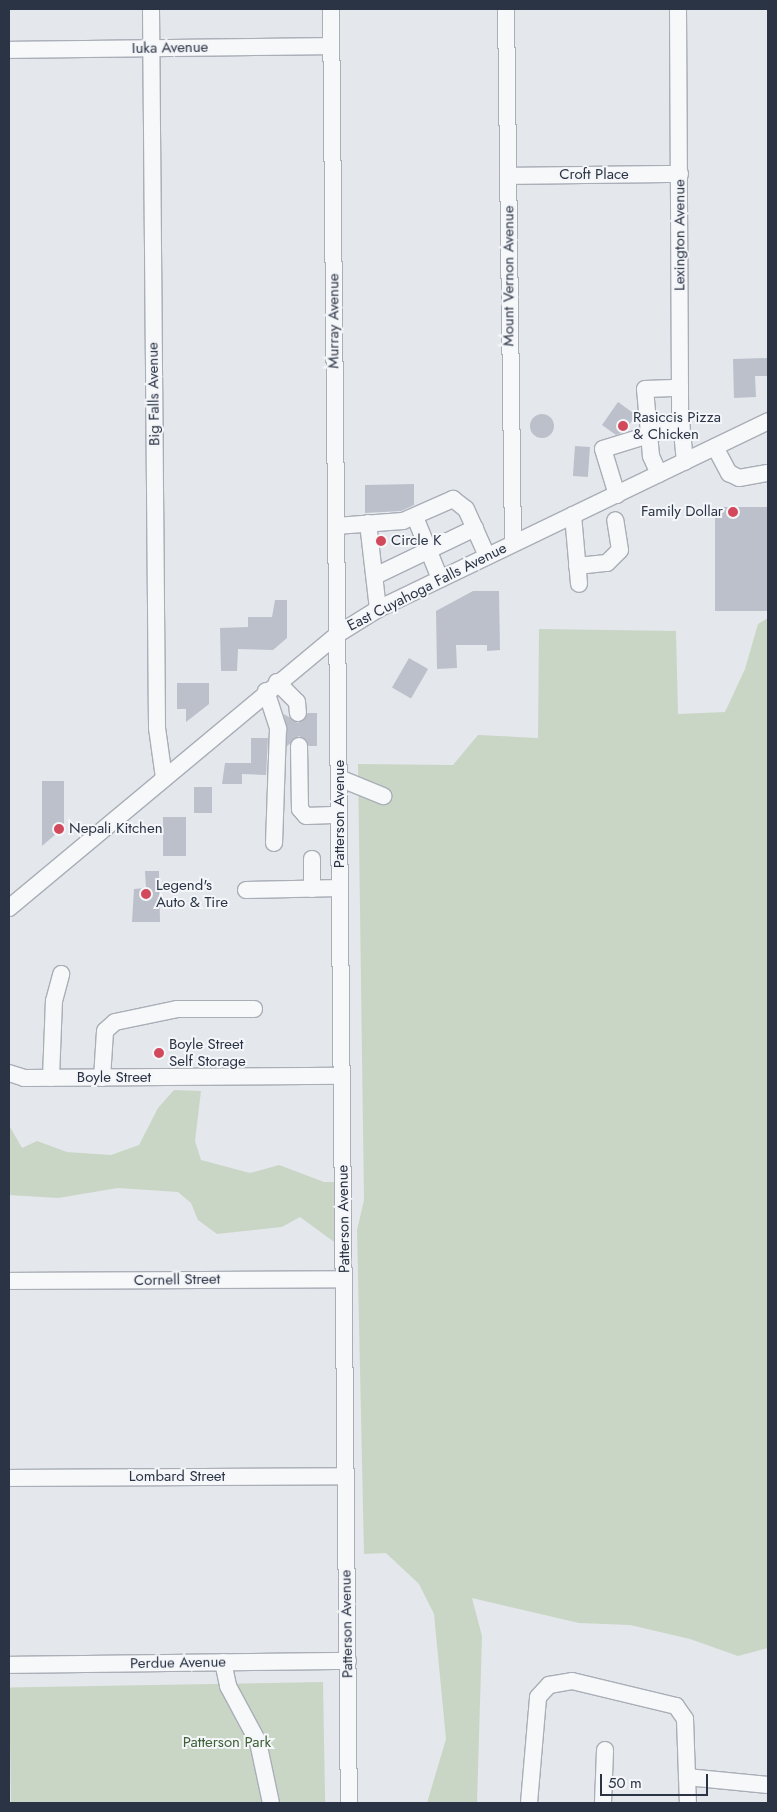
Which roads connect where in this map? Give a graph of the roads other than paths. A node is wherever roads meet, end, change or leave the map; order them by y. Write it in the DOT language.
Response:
graph roads {
  1 [pos="151,9"];
  2 [pos="331,9"];
  3 [pos="506,9"];
  4 [pos="678,9"];
  5 [pos="331,46"];
  6 [pos="151,48"];
  7 [pos="9,50"];
  8 [pos="680,174"];
  9 [pos="508,176"];
  10 [pos="680,388"];
  11 [pos="768,421"];
  12 [pos="681,425"];
  13 [pos="649,433"];
  14 [pos="715,447"];
  15 [pos="685,462"];
  16 [pos="659,474"];
  17 [pos="768,474"];
  18 [pos="616,494"];
  19 [pos="573,515"];
  20 [pos="415,518"];
  21 [pos="615,520"];
  22 [pos="368,523"];
  23 [pos="336,526"];
  24 [pos="475,528"];
  25 [pos="513,543"];
  26 [pos="429,553"];
  27 [pos="487,556"];
  28 [pos="577,566"];
  29 [pos="375,576"];
  30 [pos="440,579"];
  31 [pos="578,584"];
  32 [pos="378,609"];
  33 [pos="338,634"];
  34 [pos="272,686"];
  35 [pos="298,713"];
  36 [pos="299,746"];
  37 [pos="164,778"];
  38 [pos="339,778"];
  39 [pos="383,796"];
  40 [pos="339,815"];
  41 [pos="274,843"];
  42 [pos="312,859"];
  43 [pos="340,888"];
  44 [pos="312,889"];
  45 [pos="246,890"];
  46 [pos="9,908"];
  47 [pos="61,974"];
  48 [pos="254,1009"];
  49 [pos="9,1072"];
  50 [pos="342,1076"];
  51 [pos="51,1078"];
  52 [pos="102,1078"];
  53 [pos="344,1279"];
  54 [pos="9,1281"];
  55 [pos="345,1476"];
  56 [pos="9,1478"];
  57 [pos="348,1661"];
  58 [pos="223,1662"];
  59 [pos="9,1665"];
  60 [pos="605,1750"];
  61 [pos="687,1777"];
  62 [pos="768,1785"];
  63 [pos="271,1803"];
  64 [pos="349,1803"];
  65 [pos="529,1803"];
  66 [pos="603,1803"];
  67 [pos="688,1803"];
  1 -- 6 [label="street, Big Falls Avenue"];
  2 -- 5 [label="street, Murray Avenue"];
  3 -- 9 [label="street, Mount Vernon Avenue"];
  4 -- 8 [label="street, Lexington Avenue"];
  5 -- 6 [label="street, Iuka Avenue"];
  5 -- 23 [label="street, Murray Avenue"];
  6 -- 7 [label="street, Iuka Avenue"];
  6 -- 37 [label="street, Big Falls Avenue"];
  8 -- 9 [label="street, Croft Place"];
  8 -- 10 [label="street, Lexington Avenue"];
  9 -- 25 [label="street, Mount Vernon Avenue"];
  10 -- 12 [label="street, Lexington Avenue"];
  10 -- 13 [label="street"];
  11 -- 14 [label="street, East Cuyahoga Falls Avenue"];
  12 -- 13 [label="street"];
  12 -- 15 [label="street, Lexington Avenue"];
  13 -- 16 [label="street"];
  13 -- 18 [label="street"];
  14 -- 15 [label="street, East Cuyahoga Falls Avenue"];
  14 -- 17 [label="street"];
  15 -- 16 [label="street, East Cuyahoga Falls Avenue"];
  16 -- 18 [label="street, East Cuyahoga Falls Avenue"];
  18 -- 19 [label="street, East Cuyahoga Falls Avenue"];
  19 -- 25 [label="street, East Cuyahoga Falls Avenue"];
  19 -- 28 [label="street"];
  20 -- 22 [label="street"];
  20 -- 24 [label="street"];
  20 -- 26 [label="street"];
  21 -- 28 [label="street"];
  22 -- 23 [label="street"];
  22 -- 29 [label="street"];
  23 -- 33 [label="street, Murray Avenue"];
  24 -- 26 [label="street"];
  24 -- 27 [label="street"];
  25 -- 27 [label="street, East Cuyahoga Falls Avenue"];
  26 -- 29 [label="street"];
  26 -- 30 [label="street"];
  27 -- 30 [label="street, East Cuyahoga Falls Avenue"];
  28 -- 31 [label="street"];
  29 -- 32 [label="street"];
  30 -- 32 [label="street, East Cuyahoga Falls Avenue"];
  32 -- 33 [label="street, East Cuyahoga Falls Avenue"];
  33 -- 34 [label="street, East Cuyahoga Falls Avenue"];
  33 -- 38 [label="street, Patterson Avenue"];
  34 -- 35 [label="street"];
  34 -- 37 [label="street, East Cuyahoga Falls Avenue"];
  34 -- 41 [label="street"];
  36 -- 40 [label="street"];
  37 -- 46 [label="street, East Cuyahoga Falls Avenue"];
  38 -- 39 [label="street"];
  38 -- 40 [label="street, Patterson Avenue"];
  40 -- 43 [label="street, Patterson Avenue"];
  42 -- 44 [label="street"];
  43 -- 44 [label="street"];
  43 -- 50 [label="street, Patterson Avenue"];
  44 -- 45 [label="street"];
  47 -- 51 [label="street"];
  48 -- 52 [label="street"];
  49 -- 51 [label="street, Boyle Street"];
  50 -- 52 [label="street, Boyle Street"];
  50 -- 53 [label="street, Patterson Avenue"];
  51 -- 52 [label="street, Boyle Street"];
  53 -- 54 [label="street, Cornell Street"];
  53 -- 55 [label="street, Patterson Avenue"];
  55 -- 56 [label="street, Lombard Street"];
  55 -- 57 [label="street, Patterson Avenue"];
  57 -- 58 [label="street, Perdue Avenue"];
  57 -- 64 [label="street, Patterson Avenue"];
  58 -- 59 [label="street, Perdue Avenue"];
  58 -- 63 [label="street"];
  60 -- 66 [label="street"];
  61 -- 62 [label="street"];
  61 -- 65 [label="street"];
  61 -- 67 [label="street"];
}
